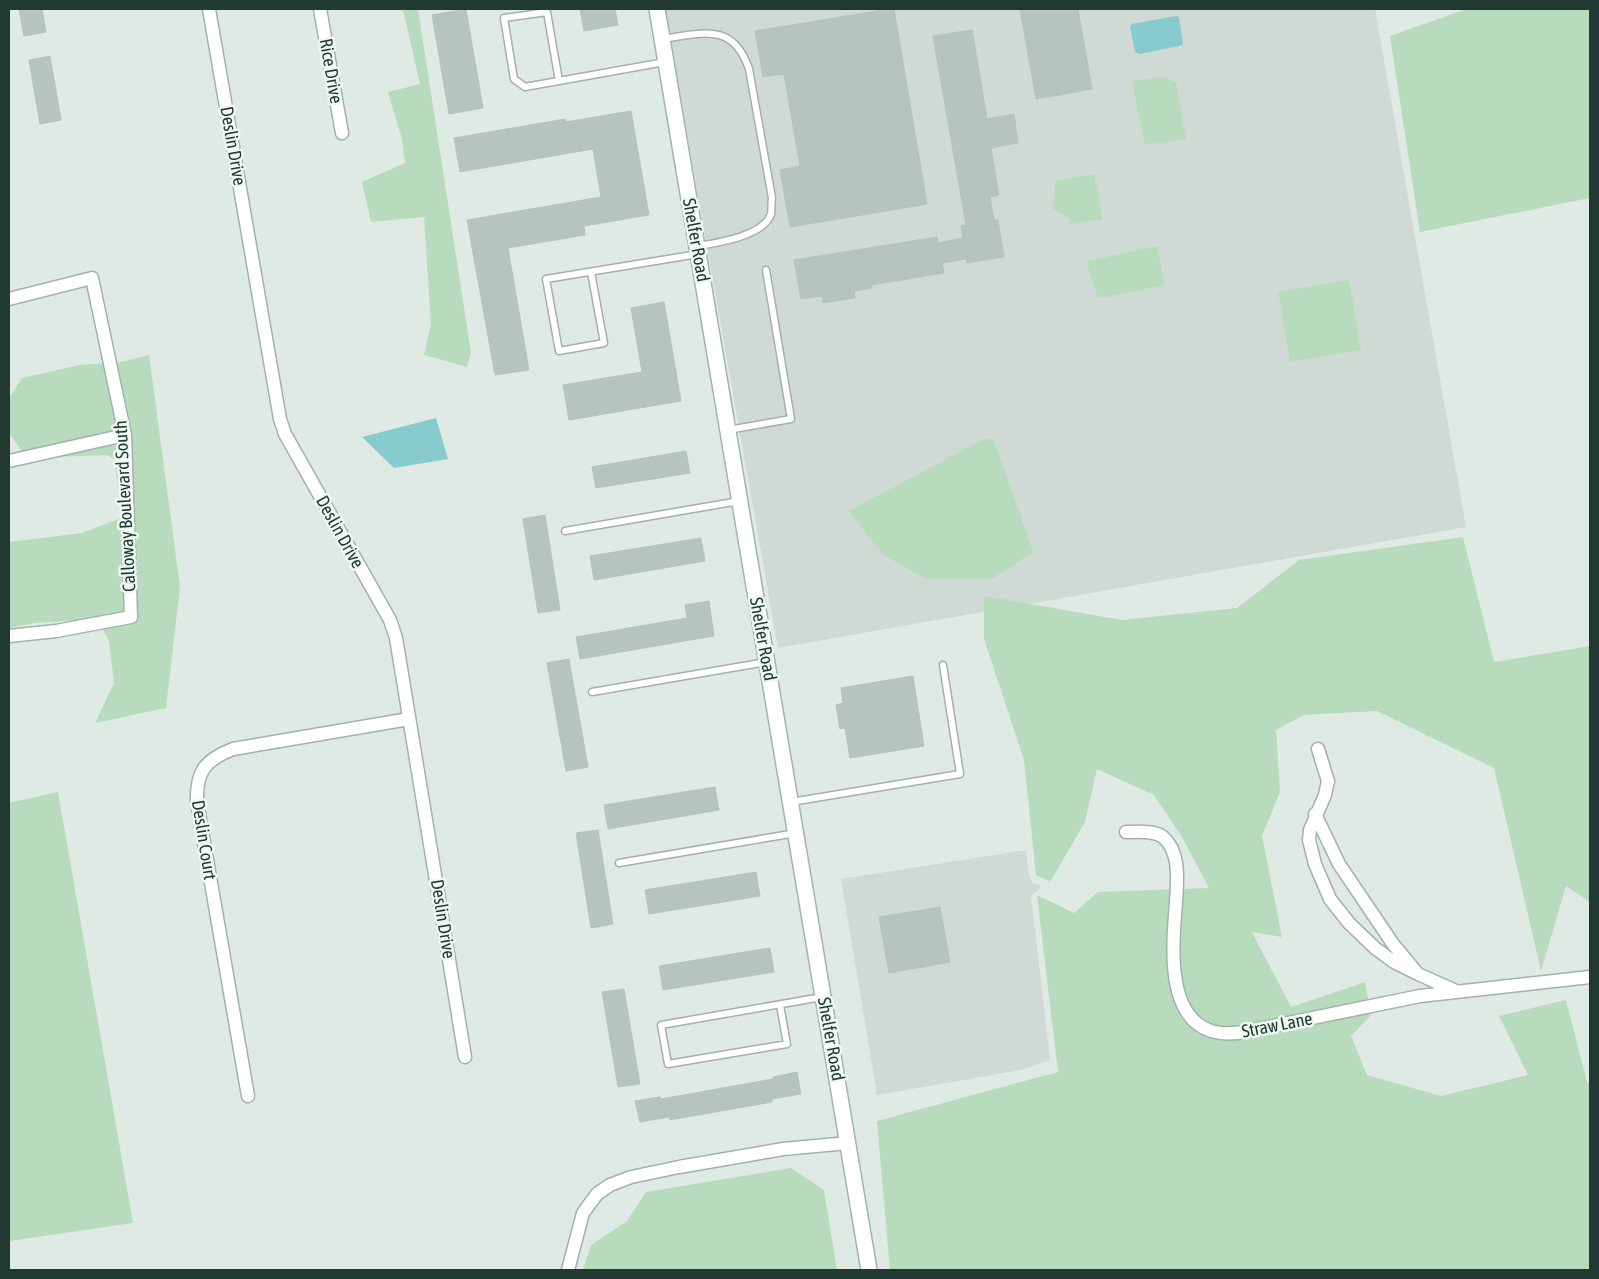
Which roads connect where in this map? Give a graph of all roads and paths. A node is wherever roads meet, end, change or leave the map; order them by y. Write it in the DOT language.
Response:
graph roads {
  1 [pos="208,9"];
  2 [pos="320,9"];
  3 [pos="656,9"];
  4 [pos="662,39"];
  5 [pos="666,62"];
  6 [pos="559,80"];
  7 [pos="342,134"];
  8 [pos="697,250"];
  9 [pos="766,270"];
  10 [pos="591,272"];
  11 [pos="9,299"];
  12 [pos="728,430"];
  13 [pos="125,435"];
  14 [pos="9,461"];
  15 [pos="740,501"];
  16 [pos="565,531"];
  17 [pos="9,636"];
  18 [pos="767,662"];
  19 [pos="943,665"];
  20 [pos="592,692"];
  21 [pos="409,719"];
  22 [pos="1318,749"];
  23 [pos="790,802"];
  24 [pos="1316,814"];
  25 [pos="1126,832"];
  26 [pos="796,833"];
  27 [pos="620,863"];
  28 [pos="1418,974"];
  29 [pos="1590,977"];
  30 [pos="1456,991"];
  31 [pos="824,997"];
  32 [pos="780,1005"];
  33 [pos="466,1057"];
  34 [pos="248,1096"];
  35 [pos="848,1143"];
  36 [pos="568,1270"];
  37 [pos="869,1270"];
  1 -- 21 [label="street, Deslin Drive"];
  2 -- 7 [label="street, Rice Drive"];
  3 -- 4 [label="street, Shelfer Road"];
  4 -- 5 [label="street, Shelfer Road"];
  4 -- 8 [label="lane"];
  5 -- 6 [label="lane"];
  5 -- 8 [label="street, Shelfer Road"];
  6 -- 6 [label="lane"];
  8 -- 10 [label="lane"];
  8 -- 12 [label="street, Shelfer Road"];
  9 -- 12 [label="lane"];
  10 -- 10 [label="lane"];
  11 -- 13 [label="street, Calloway Boulevard South"];
  12 -- 15 [label="street, Shelfer Road"];
  13 -- 14 [label="street"];
  13 -- 17 [label="street, Calloway Boulevard South"];
  15 -- 16 [label="lane"];
  15 -- 18 [label="street, Shelfer Road"];
  18 -- 20 [label="lane"];
  18 -- 23 [label="street, Shelfer Road"];
  19 -- 23 [label="lane"];
  21 -- 33 [label="street, Deslin Drive"];
  21 -- 34 [label="street, Deslin Court"];
  22 -- 24 [label="street"];
  23 -- 26 [label="street, Shelfer Road"];
  24 -- 28 [label="street"];
  24 -- 28 [label="street"];
  25 -- 30 [label="street, Straw Lane"];
  26 -- 27 [label="lane"];
  26 -- 31 [label="street, Shelfer Road"];
  28 -- 30 [label="street"];
  29 -- 30 [label="street, Straw Lane"];
  31 -- 32 [label="lane"];
  31 -- 35 [label="street, Shelfer Road"];
  32 -- 32 [label="lane"];
  35 -- 36 [label="street"];
  35 -- 37 [label="street, Shelfer Road"];
}
